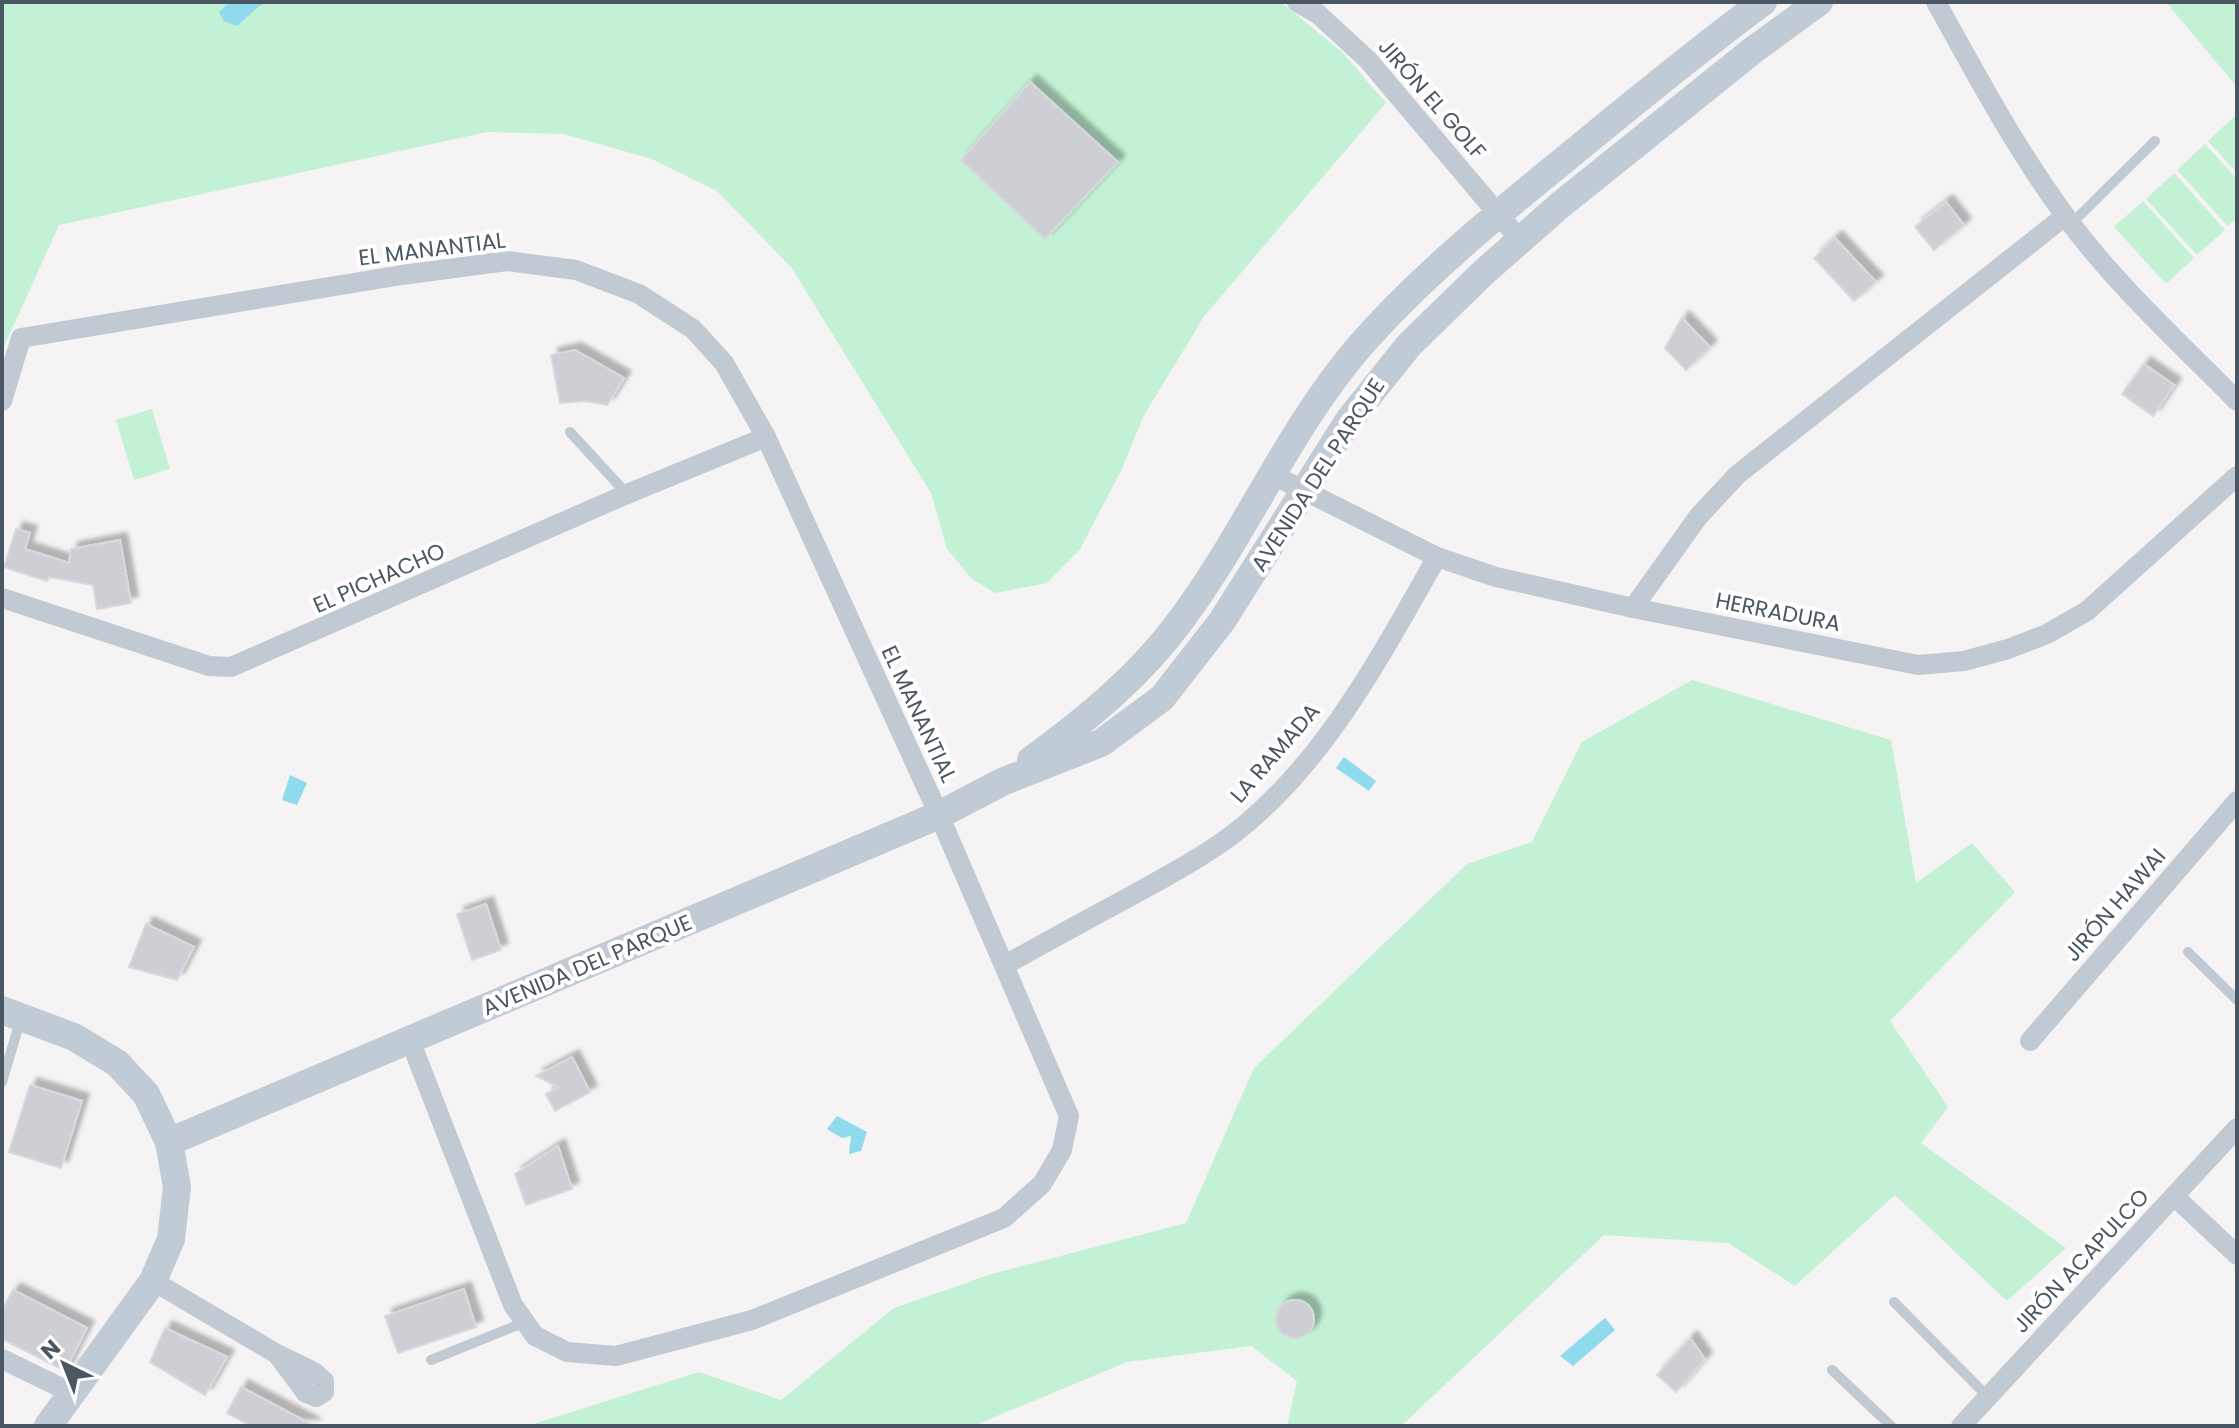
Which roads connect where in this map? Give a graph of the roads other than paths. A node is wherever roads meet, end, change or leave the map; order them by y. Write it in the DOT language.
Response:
graph roads {
  1 [pos="1297,2"];
  2 [pos="1763,2"];
  3 [pos="1819,2"];
  4 [pos="1936,2"];
  5 [pos="1318,8"];
  6 [pos="2155,141"];
  7 [pos="1498,214"];
  8 [pos="2068,220"];
  9 [pos="1520,240"];
  10 [pos="2,401"];
  11 [pos="2237,401"];
  12 [pos="570,432"];
  13 [pos="766,437"];
  14 [pos="1273,475"];
  15 [pos="2237,476"];
  16 [pos="1305,491"];
  17 [pos="627,494"];
  18 [pos="1437,557"];
  19 [pos="2,598"];
  20 [pos="1633,608"];
  21 [pos="1002,782"];
  22 [pos="2237,801"];
  23 [pos="939,815"];
  24 [pos="2188,952"];
  25 [pos="1005,965"];
  26 [pos="2237,1000"];
  27 [pos="12,1013"];
  28 [pos="410,1040"];
  29 [pos="2030,1041"];
  30 [pos="2,1082"];
  31 [pos="2237,1128"];
  32 [pos="169,1142"];
  33 [pos="2174,1196"];
  34 [pos="2237,1255"];
  35 [pos="153,1281"];
  36 [pos="1894,1302"];
  37 [pos="525,1322"];
  38 [pos="277,1354"];
  39 [pos="2,1359"];
  40 [pos="431,1360"];
  41 [pos="1832,1370"];
  42 [pos="72,1393"];
  43 [pos="1988,1397"];
  44 [pos="48,1426"];
  45 [pos="1891,1426"];
  46 [pos="1961,1426"];
  1 -- 5 [label="street, JIRÓN EL GOLF"];
  2 -- 7 [label="street, AVENIDA DEL PARQUE"];
  3 -- 9 [label="street, AVENIDA DEL PARQUE"];
  4 -- 8 [label="street"];
  5 -- 7 [label="street, JIRÓN EL GOLF"];
  6 -- 8 [label="lane"];
  7 -- 9 [label="street, JIRÓN EL GOLF"];
  7 -- 14 [label="street, AVENIDA DEL PARQUE"];
  8 -- 11 [label="street"];
  8 -- 20 [label="street"];
  9 -- 16 [label="street, AVENIDA DEL PARQUE"];
  10 -- 13 [label="street, EL MANANTIAL"];
  12 -- 17 [label="lane"];
  13 -- 17 [label="street, EL PICHACHO"];
  13 -- 23 [label="street, EL MANANTIAL"];
  14 -- 16 [label="street, HERRADURA"];
  14 -- 21 [label="street, AVENIDA DEL PARQUE"];
  15 -- 20 [label="street, HERRADURA"];
  16 -- 18 [label="street, HERRADURA"];
  16 -- 21 [label="street, AVENIDA DEL PARQUE"];
  17 -- 19 [label="street, EL PICHACHO"];
  18 -- 20 [label="street, HERRADURA"];
  18 -- 25 [label="street, LA RAMADA"];
  21 -- 23 [label="street, AVENIDA DEL PARQUE"];
  22 -- 29 [label="street, JIRÓN HAWAI"];
  23 -- 25 [label="street, EL MANANTIAL"];
  23 -- 28 [label="street, AVENIDA DEL PARQUE"];
  24 -- 26 [label="lane"];
  25 -- 37 [label="street, EL MANANTIAL"];
  27 -- 30 [label="lane"];
  27 -- 32 [label="street"];
  28 -- 32 [label="street, AVENIDA DEL PARQUE"];
  28 -- 37 [label="street"];
  31 -- 33 [label="street, JIRÓN ACAPULCO"];
  32 -- 35 [label="street"];
  33 -- 34 [label="street"];
  33 -- 43 [label="street, JIRÓN ACAPULCO"];
  35 -- 38 [label="street"];
  35 -- 42 [label="street"];
  36 -- 43 [label="lane"];
  37 -- 40 [label="lane"];
  39 -- 42 [label="street"];
  41 -- 45 [label="lane"];
  42 -- 44 [label="street"];
  43 -- 46 [label="street, JIRÓN ACAPULCO"];
}
